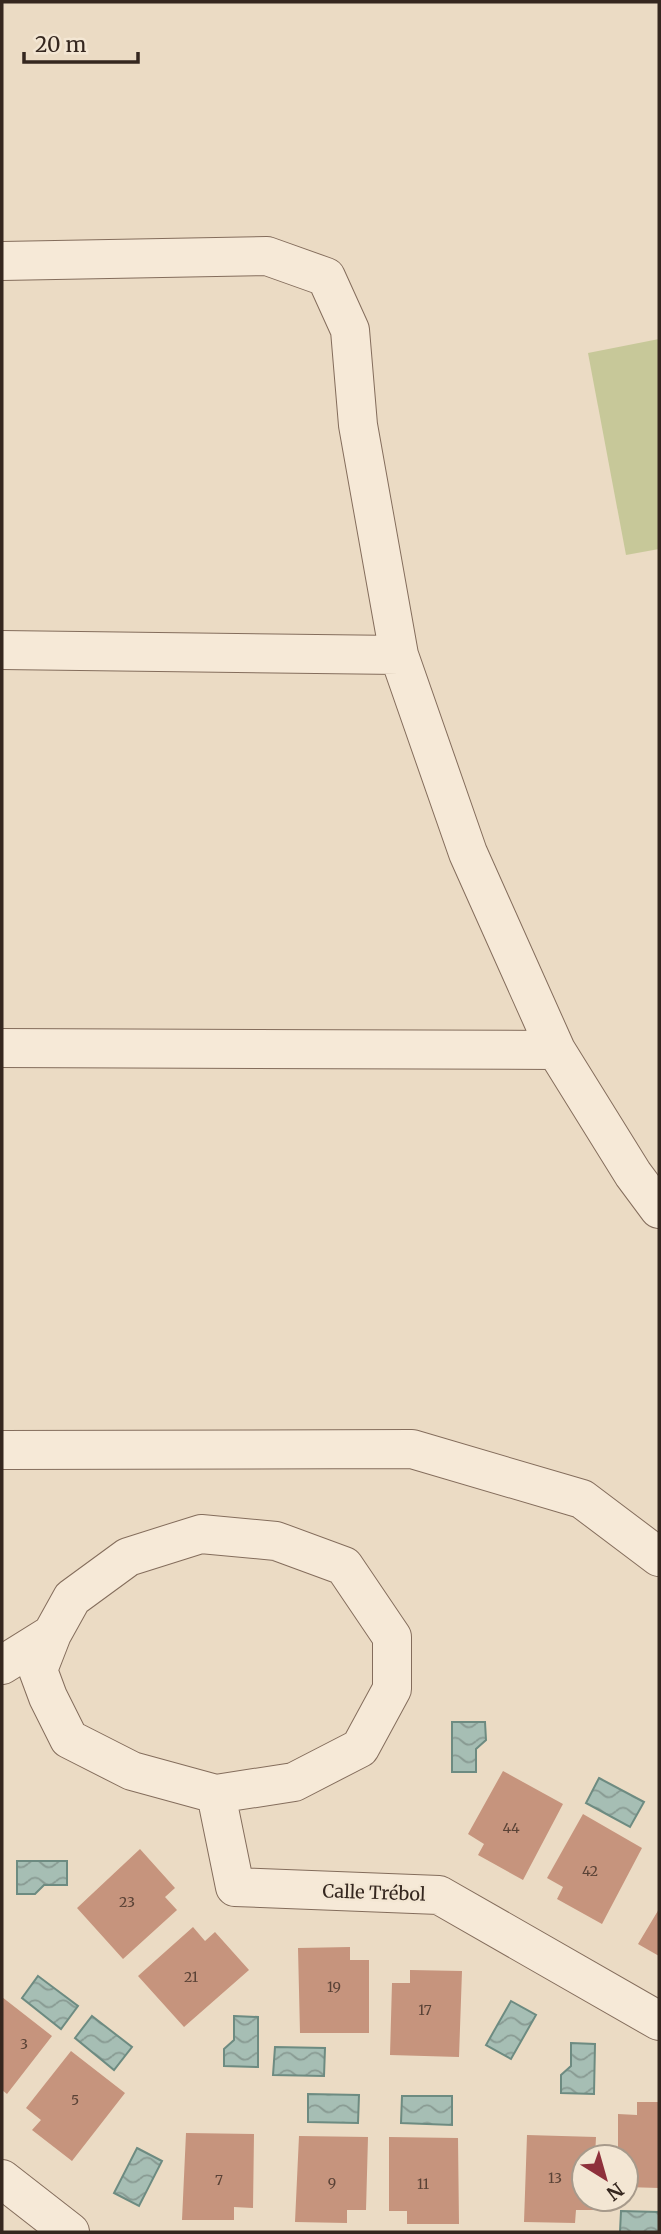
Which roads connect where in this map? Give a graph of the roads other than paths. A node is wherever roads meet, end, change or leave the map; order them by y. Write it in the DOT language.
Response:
graph roads {
  1 [pos="2,261"];
  2 [pos="2,650"];
  3 [pos="399,655"];
  4 [pos="2,1048"];
  5 [pos="556,1050"];
  6 [pos="659,1209"];
  7 [pos="2,1450"];
  8 [pos="659,1558"];
  9 [pos="52,1634"];
  10 [pos="2,1665"];
  11 [pos="2,1674"];
  12 [pos="48,1698"];
  13 [pos="216,1794"];
  14 [pos="659,2021"];
  15 [pos="2,2179"];
  16 [pos="69,2232"];
  1 -- 3 [label="street"];
  2 -- 3 [label="street"];
  3 -- 5 [label="street"];
  4 -- 5 [label="street"];
  5 -- 6 [label="street"];
  7 -- 8 [label="street"];
  9 -- 10 [label="street"];
  9 -- 12 [label="street"];
  9 -- 13 [label="street"];
  11 -- 12 [label="street"];
  12 -- 13 [label="street"];
  13 -- 14 [label="street, Calle Trébol"];
  15 -- 16 [label="street"];
}
